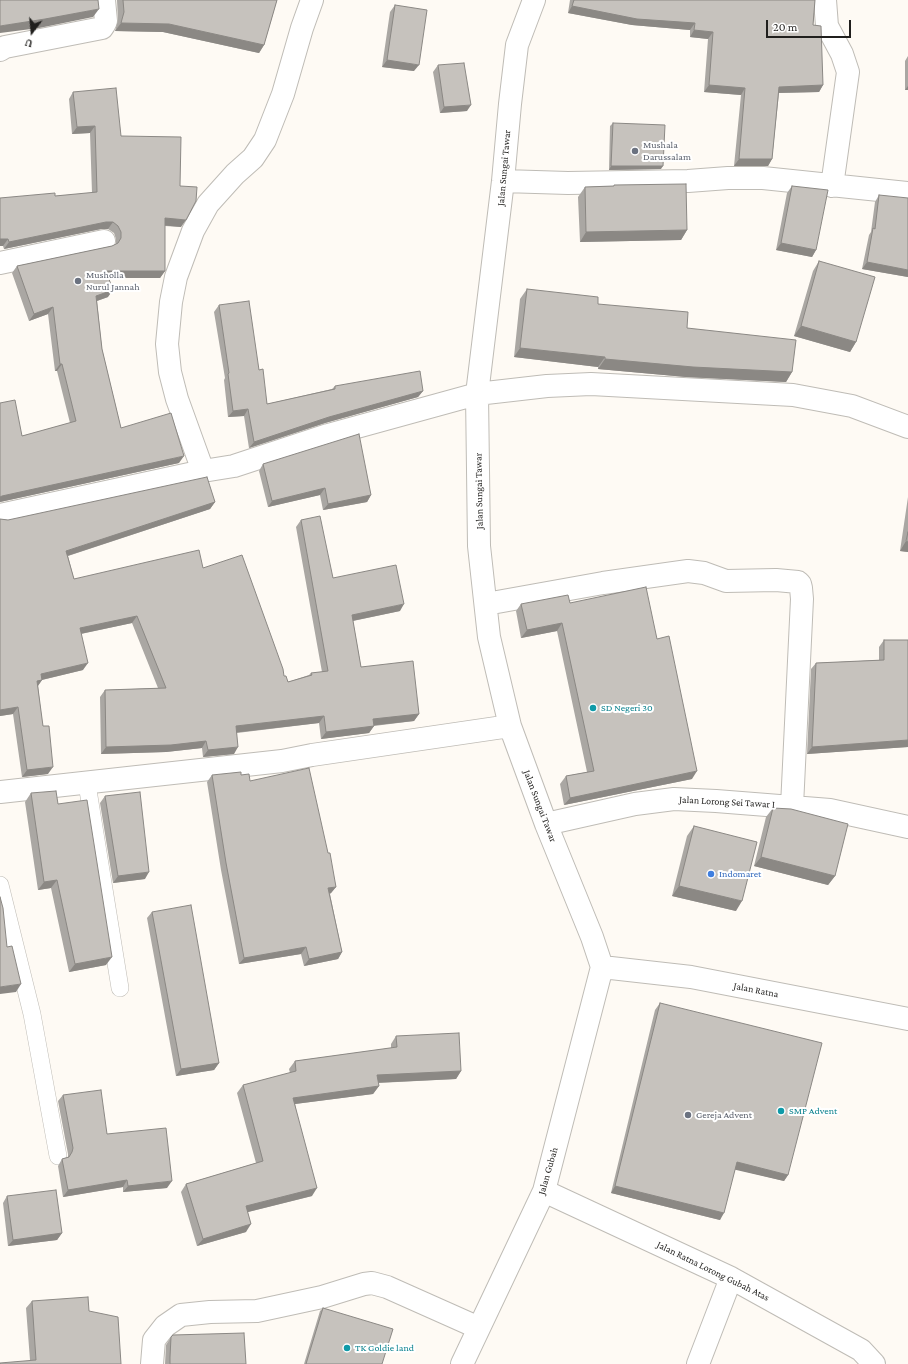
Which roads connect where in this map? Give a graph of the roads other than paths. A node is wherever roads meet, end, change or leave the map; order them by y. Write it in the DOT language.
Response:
graph roads {
  1 [pos="104,0"];
  2 [pos="312,0"];
  3 [pos="534,0"];
  4 [pos="825,0"];
  5 [pos="0,50"];
  6 [pos="504,180"];
  7 [pos="832,186"];
  8 [pos="908,193"];
  9 [pos="104,242"];
  10 [pos="0,263"];
  11 [pos="478,394"];
  12 [pos="907,422"];
  13 [pos="204,471"];
  14 [pos="0,515"];
  15 [pos="486,604"];
  16 [pos="510,726"];
  17 [pos="87,784"];
  18 [pos="0,792"];
  19 [pos="792,806"];
  20 [pos="546,824"];
  21 [pos="908,827"];
  22 [pos="0,885"];
  23 [pos="602,967"];
  24 [pos="120,988"];
  25 [pos="908,1019"];
  26 [pos="58,1156"];
  27 [pos="544,1190"];
  28 [pos="731,1278"];
  29 [pos="479,1328"];
  30 [pos="152,1364"];
  31 [pos="462,1364"];
  32 [pos="698,1364"];
  33 [pos="874,1364"];
  1 -- 5 [label="street"];
  2 -- 13 [label="street"];
  3 -- 6 [label="street, Jalan Sungai Tawar"];
  4 -- 7 [label="street"];
  6 -- 7 [label="street"];
  6 -- 11 [label="street, Jalan Sungai Tawar"];
  7 -- 8 [label="street"];
  9 -- 10 [label="street"];
  11 -- 12 [label="street"];
  11 -- 13 [label="street"];
  11 -- 15 [label="street, Jalan Sungai Tawar"];
  13 -- 14 [label="street"];
  15 -- 16 [label="street, Jalan Sungai Tawar"];
  15 -- 19 [label="street"];
  16 -- 17 [label="street"];
  16 -- 20 [label="street, Jalan Sungai Tawar"];
  17 -- 18 [label="street"];
  17 -- 24 [label="lane"];
  19 -- 20 [label="street, Jalan Lorong Sei Tawar I"];
  19 -- 21 [label="street, Jalan Lorong Sei Tawar I"];
  20 -- 23 [label="street, Jalan Sungai Tawar"];
  22 -- 26 [label="lane"];
  23 -- 25 [label="street, Jalan Ratna"];
  23 -- 27 [label="street, Jalan Gubah"];
  27 -- 28 [label="street, Jalan Ratna Lorong Gubah Atas"];
  27 -- 29 [label="street, Jalan Gubah"];
  28 -- 32 [label="street"];
  28 -- 33 [label="street, Jalan Ratna Lorong Gubah Atas"];
  29 -- 30 [label="street"];
  29 -- 31 [label="street, Jalan Gubah"];
}
